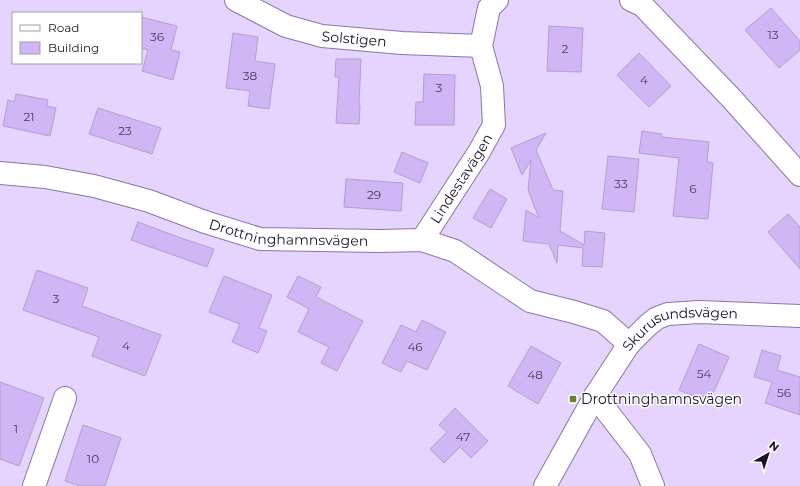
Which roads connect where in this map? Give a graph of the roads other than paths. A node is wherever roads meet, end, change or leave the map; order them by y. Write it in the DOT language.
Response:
graph roads {
  1 [pos="236,0"];
  2 [pos="497,0"];
  3 [pos="631,0"];
  4 [pos="481,46"];
  5 [pos="0,173"];
  6 [pos="800,174"];
  7 [pos="422,240"];
  8 [pos="800,316"];
  9 [pos="629,344"];
  10 [pos="595,396"];
  11 [pos="65,398"];
  12 [pos="34,486"];
  13 [pos="545,486"];
  14 [pos="653,486"];
  1 -- 4 [label="street, Solstigen"];
  2 -- 4 [label="street, Lindestavägen"];
  3 -- 6 [label="street"];
  4 -- 7 [label="street, Lindestavägen"];
  5 -- 7 [label="street, Drottninghamnsvägen"];
  7 -- 9 [label="street, Drottninghamnsvägen"];
  8 -- 9 [label="street, Skurusundsvägen"];
  9 -- 10 [label="street, Skurusundsvägen"];
  10 -- 13 [label="street, Skurusundsvägen"];
  10 -- 14 [label="street"];
  11 -- 12 [label="street"];
}
